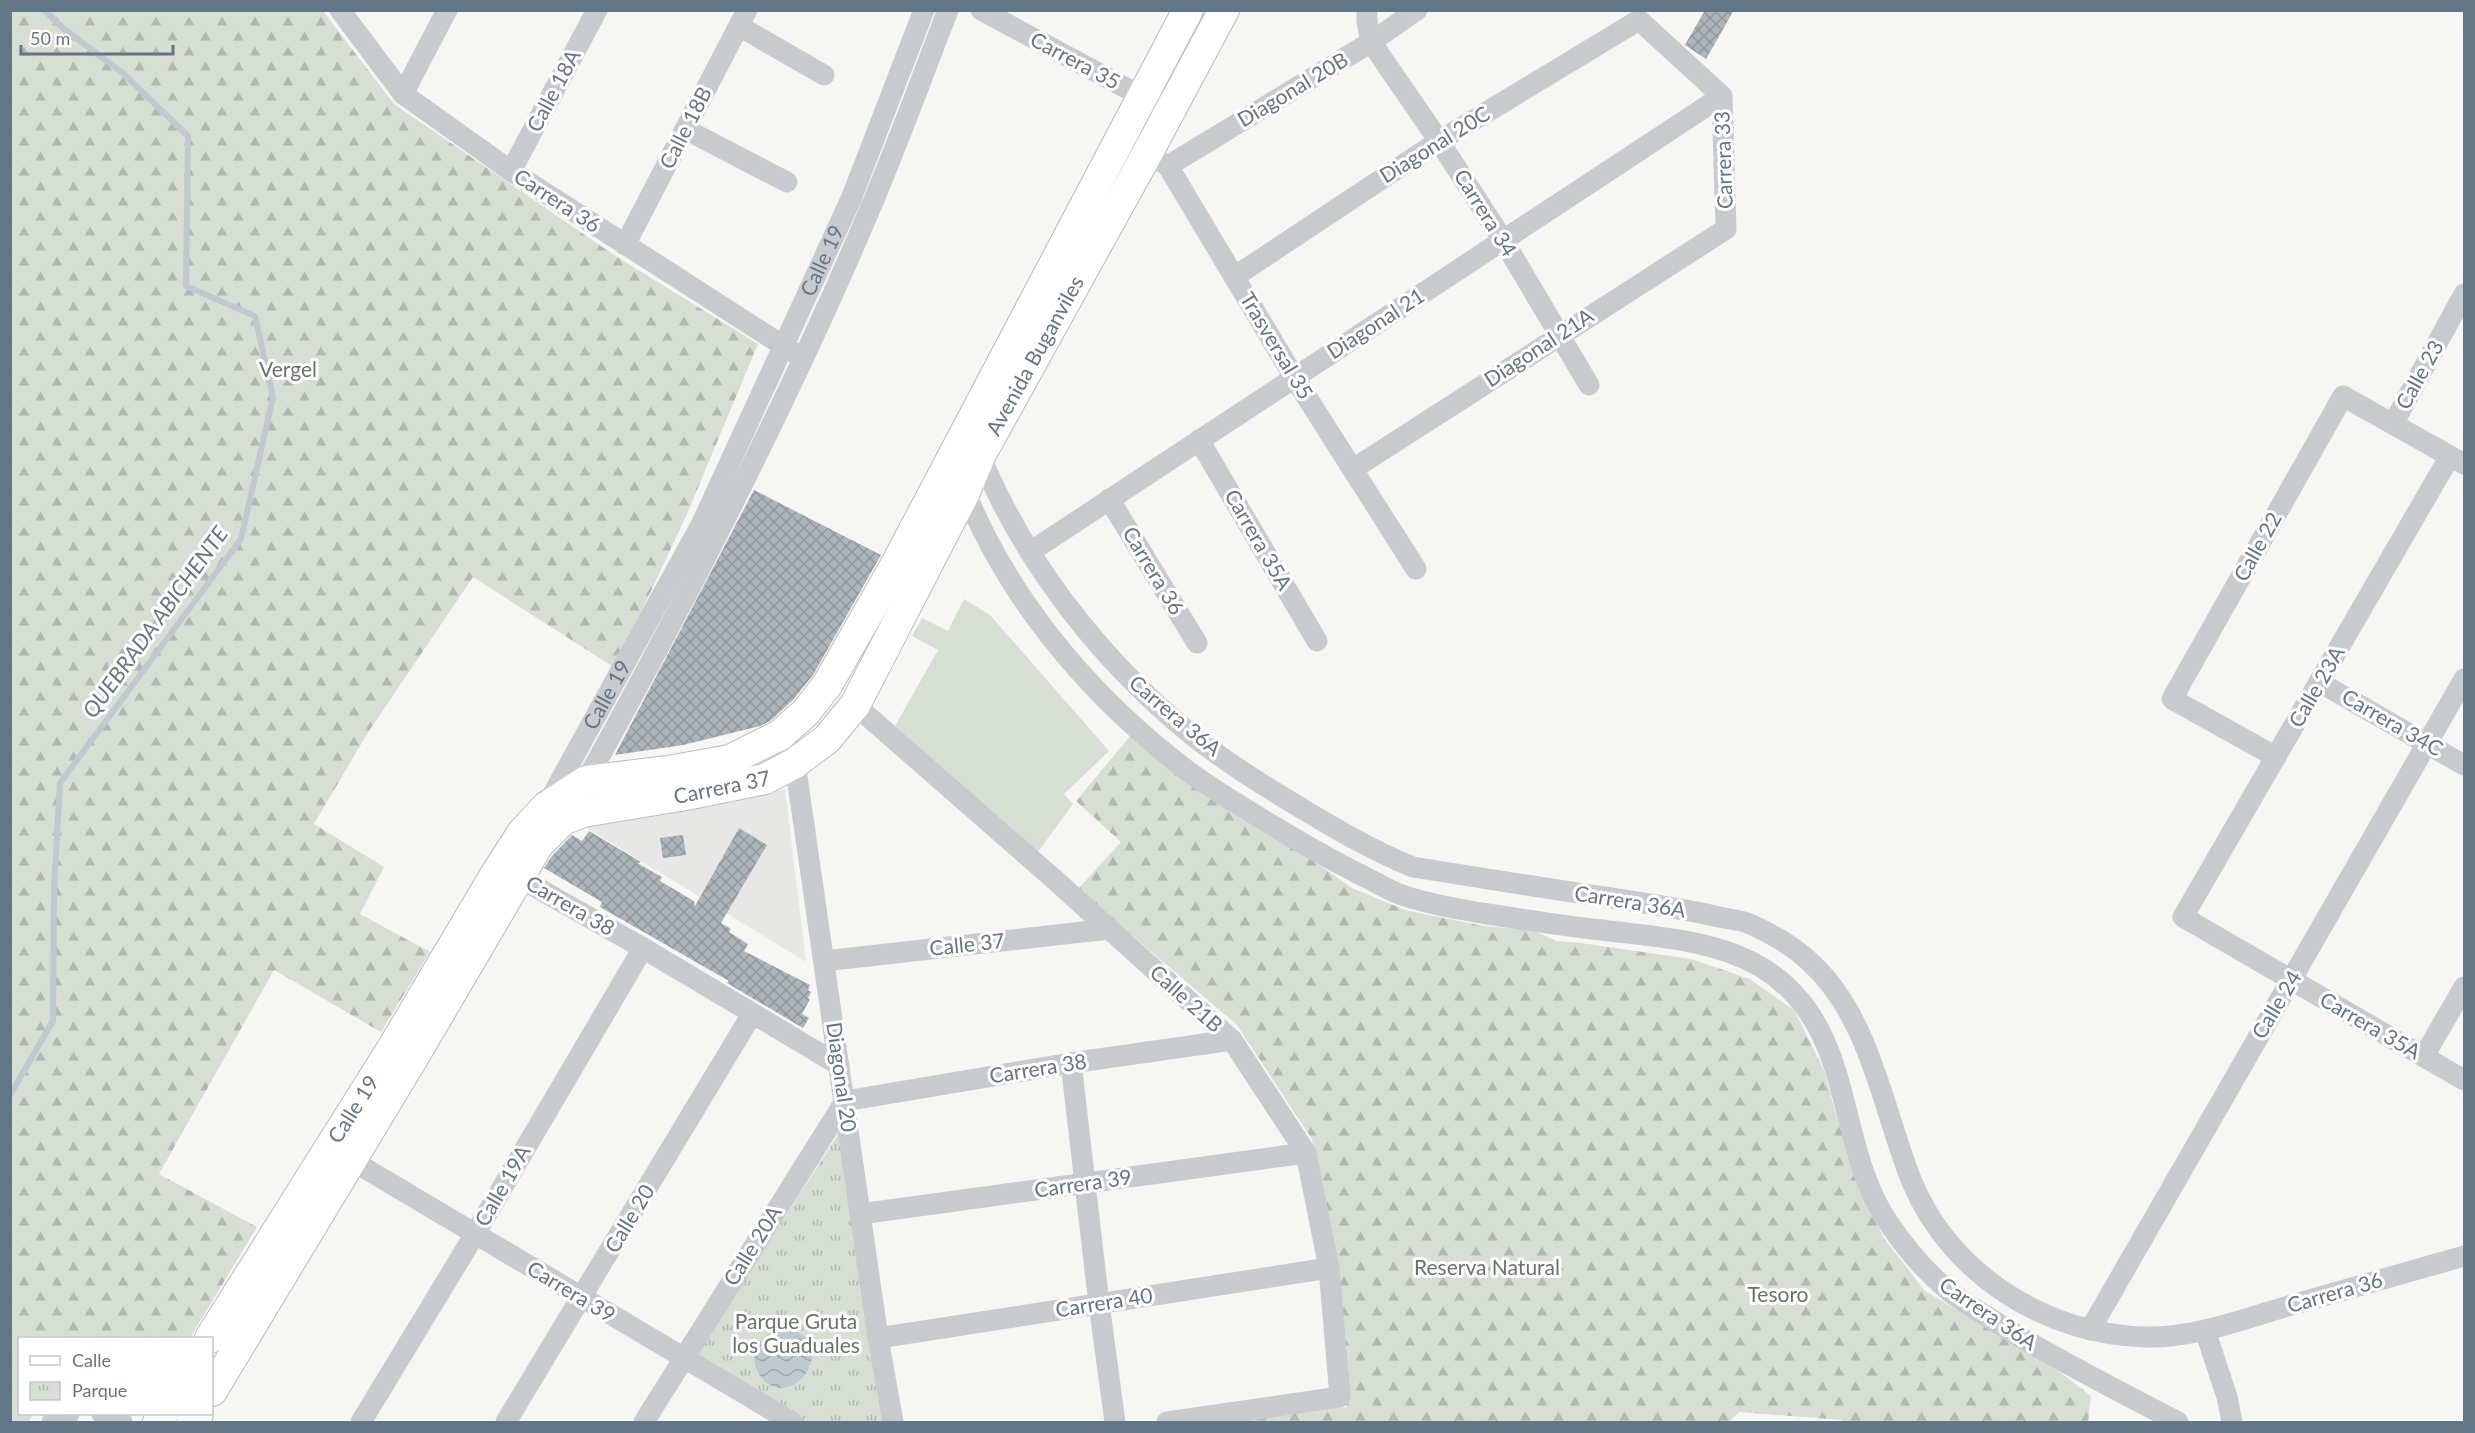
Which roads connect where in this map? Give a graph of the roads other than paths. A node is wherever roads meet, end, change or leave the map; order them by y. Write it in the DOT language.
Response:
graph roads {
  1 [pos="340,10"];
  2 [pos="447,10"];
  3 [pos="597,10"];
  4 [pos="924,10"];
  5 [pos="948,10"];
  6 [pos="981,10"];
  7 [pos="1188,10"];
  8 [pos="1224,10"];
  9 [pos="1367,10"];
  10 [pos="1417,10"];
  11 [pos="743,18"];
  12 [pos="1639,20"];
  13 [pos="1371,42"];
  14 [pos="824,75"];
  15 [pos="403,94"];
  16 [pos="1722,96"];
  17 [pos="1156,105"];
  18 [pos="686,129"];
  19 [pos="1122,139"];
  20 [pos="1439,141"];
  21 [pos="1158,160"];
  22 [pos="511,171"];
  23 [pos="787,182"];
  24 [pos="1726,229"];
  25 [pos="1503,240"];
  26 [pos="625,245"];
  27 [pos="1234,277"];
  28 [pos="2464,294"];
  29 [pos="1557,335"];
  30 [pos="782,346"];
  31 [pos="804,358"];
  32 [pos="1294,377"];
  33 [pos="1589,385"];
  34 [pos="2393,424"];
  35 [pos="1199,440"];
  36 [pos="966,457"];
  37 [pos="2457,460"];
  38 [pos="1353,468"];
  39 [pos="964,492"];
  40 [pos="1109,499"];
  41 [pos="1030,552"];
  42 [pos="1416,569"];
  43 [pos="1317,641"];
  44 [pos="1197,643"];
  45 [pos="2464,679"];
  46 [pos="2319,682"];
  47 [pos="827,685"];
  48 [pos="855,705"];
  49 [pos="780,735"];
  50 [pos="2427,744"];
  51 [pos="2276,757"];
  52 [pos="795,763"];
  53 [pos="2464,765"];
  54 [pos="586,781"];
  55 [pos="554,814"];
  56 [pos="518,877"];
  57 [pos="2183,917"];
  58 [pos="1109,929"];
  59 [pos="643,948"];
  60 [pos="824,961"];
  61 [pos="2292,980"];
  62 [pos="2464,987"];
  63 [pos="752,1014"];
  64 [pos="1232,1040"];
  65 [pos="2424,1056"];
  66 [pos="1071,1063"];
  67 [pos="839,1065"];
  68 [pos="2464,1080"];
  69 [pos="845,1101"];
  70 [pos="1306,1153"];
  71 [pos="351,1160"];
  72 [pos="1084,1185"];
  73 [pos="860,1214"];
  74 [pos="475,1234"];
  75 [pos="2464,1256"];
  76 [pos="1329,1268"];
  77 [pos="582,1299"];
  78 [pos="1099,1304"];
  79 [pos="2090,1330"];
  80 [pos="2205,1330"];
  81 [pos="211,1337"];
  82 [pos="878,1338"];
  83 [pos="682,1359"];
  84 [pos="213,1388"];
  85 [pos="2227,1397"];
  86 [pos="106,1415"];
  87 [pos="786,1421"];
  88 [pos="122,1422"];
  89 [pos="361,1422"];
  90 [pos="506,1422"];
  91 [pos="644,1422"];
  92 [pos="893,1422"];
  93 [pos="1115,1422"];
  94 [pos="1167,1422"];
  95 [pos="2178,1422"];
  96 [pos="2215,1422"];
  97 [pos="2232,1422"];
  1 -- 15 [label="street, Carrera 36"];
  2 -- 15 [label="street"];
  3 -- 22 [label="street, Calle 18A"];
  4 -- 30 [label="street, Calle 19"];
  5 -- 31 [label="street, Calle 19"];
  6 -- 17 [label="street, Carrera 35"];
  7 -- 17 [label="main road, Avenida Buganviles"];
  8 -- 17 [label="main road, Avenida Buganviles"];
  9 -- 13 [label="street, Carrera 34"];
  10 -- 13 [label="street, Diagonal 20B"];
  11 -- 14 [label="street"];
  11 -- 18 [label="street, Calle 18B"];
  12 -- 16 [label="street, Carrera 33"];
  12 -- 20 [label="street, Diagonal 20C"];
  13 -- 20 [label="street, Carrera 34"];
  13 -- 21 [label="street, Diagonal 20B"];
  15 -- 22 [label="street, Carrera 36"];
  16 -- 24 [label="street, Carrera 33"];
  16 -- 25 [label="street, Diagonal 21"];
  17 -- 19 [label="main road, Avenida Buganviles"];
  17 -- 21 [label="main road, Avenida Buganviles"];
  18 -- 23 [label="street"];
  18 -- 26 [label="street, Calle 18B"];
  19 -- 21 [label="street, Trasversal 35"];
  19 -- 36 [label="main road, Avenida Buganviles"];
  20 -- 25 [label="street, Carrera 34"];
  20 -- 27 [label="street, Diagonal 20C"];
  21 -- 27 [label="street, Trasversal 35"];
  21 -- 36 [label="main road, Avenida Buganviles"];
  22 -- 26 [label="street, Carrera 36"];
  24 -- 29 [label="street, Diagonal 21A"];
  25 -- 29 [label="street, Carrera 34"];
  25 -- 32 [label="street, Diagonal 21"];
  26 -- 30 [label="street, Carrera 36"];
  27 -- 32 [label="street, Trasversal 35"];
  28 -- 34 [label="street, Calle 23"];
  29 -- 33 [label="street, Carrera 34"];
  29 -- 38 [label="street, Diagonal 21A"];
  30 -- 31 [label="street, Carrera 36"];
  30 -- 55 [label="street, Calle 19"];
  31 -- 54 [label="street, Calle 19"];
  32 -- 35 [label="street, Diagonal 21"];
  32 -- 38 [label="street, Trasversal 35"];
  34 -- 37 [label="street"];
  34 -- 51 [label="street, Calle 22"];
  35 -- 40 [label="street, Diagonal 21"];
  35 -- 43 [label="street, Carrera 35A"];
  36 -- 39 [label="main road, Avenida Buganviles"];
  36 -- 41 [label="street, Carrera 36A"];
  36 -- 47 [label="main road, Avenida Buganviles"];
  37 -- 46 [label="street, Calle 23A"];
  38 -- 42 [label="street, Trasversal 35"];
  39 -- 48 [label="main road, Avenida Buganviles"];
  39 -- 95 [label="street, Carrera 36A"];
  40 -- 41 [label="street, Diagonal 21"];
  40 -- 44 [label="street, Carrera 36"];
  41 -- 79 [label="street, Carrera 36A"];
  45 -- 50 [label="street, Calle 24"];
  46 -- 50 [label="street, Carrera 34C"];
  46 -- 51 [label="street, Calle 23A"];
  47 -- 49 [label="main road, Carrera 37"];
  48 -- 52 [label="main road, Carrera 37"];
  48 -- 58 [label="street, Calle 21B"];
  49 -- 52 [label="street, Diagonal 20"];
  49 -- 54 [label="main road, Carrera 37"];
  50 -- 53 [label="street, Carrera 34C"];
  50 -- 61 [label="street, Calle 24"];
  51 -- 57 [label="street, Calle 23A"];
  52 -- 55 [label="main road, Carrera 37"];
  52 -- 60 [label="street, Diagonal 20"];
  54 -- 55 [label="main road, Carrera 37"];
  55 -- 56 [label="main road, Calle 19"];
  55 -- 81 [label="main road, Calle 19"];
  56 -- 59 [label="street, Carrera 38"];
  56 -- 71 [label="main road, Calle 19"];
  57 -- 61 [label="street, Carrera 35A"];
  58 -- 60 [label="street, Calle 37"];
  58 -- 64 [label="street, Calle 21B"];
  59 -- 63 [label="street, Carrera 38"];
  59 -- 74 [label="street, Calle 19A"];
  60 -- 67 [label="street, Diagonal 20"];
  61 -- 65 [label="street, Carrera 35A"];
  61 -- 79 [label="street, Calle 24"];
  62 -- 65 [label="street"];
  63 -- 67 [label="street, Carrera 38"];
  63 -- 77 [label="street, Calle 20"];
  64 -- 66 [label="street, Carrera 38"];
  64 -- 70 [label="street, Calle 21B"];
  65 -- 68 [label="street, Carrera 35A"];
  66 -- 69 [label="street, Carrera 38"];
  66 -- 72 [label="street"];
  67 -- 69 [label="street, Diagonal 20"];
  69 -- 73 [label="street, Diagonal 20"];
  69 -- 83 [label="street, Calle 20A"];
  70 -- 72 [label="street, Carrera 39"];
  70 -- 76 [label="street, Calle 21B"];
  71 -- 74 [label="street, Carrera 39"];
  71 -- 84 [label="main road, Calle 19"];
  72 -- 73 [label="street, Carrera 39"];
  72 -- 78 [label="street"];
  73 -- 82 [label="street, Diagonal 20"];
  74 -- 77 [label="street, Carrera 39"];
  74 -- 89 [label="street, Calle 19A"];
  75 -- 80 [label="street, Carrera 36"];
  76 -- 78 [label="street, Carrera 40"];
  76 -- 94 [label="street, Calle 21B"];
  77 -- 83 [label="street, Carrera 39"];
  77 -- 90 [label="street, Calle 20"];
  78 -- 82 [label="street, Carrera 40"];
  78 -- 93 [label="street"];
  79 -- 80 [label="street, Carrera 36A"];
  80 -- 85 [label="street"];
  82 -- 92 [label="street, Diagonal 20"];
  83 -- 87 [label="street, Carrera 39"];
  83 -- 91 [label="street, Calle 20A"];
  85 -- 96 [label="street"];
  85 -- 97 [label="street"];
  86 -- 88 [label="street"];
}
